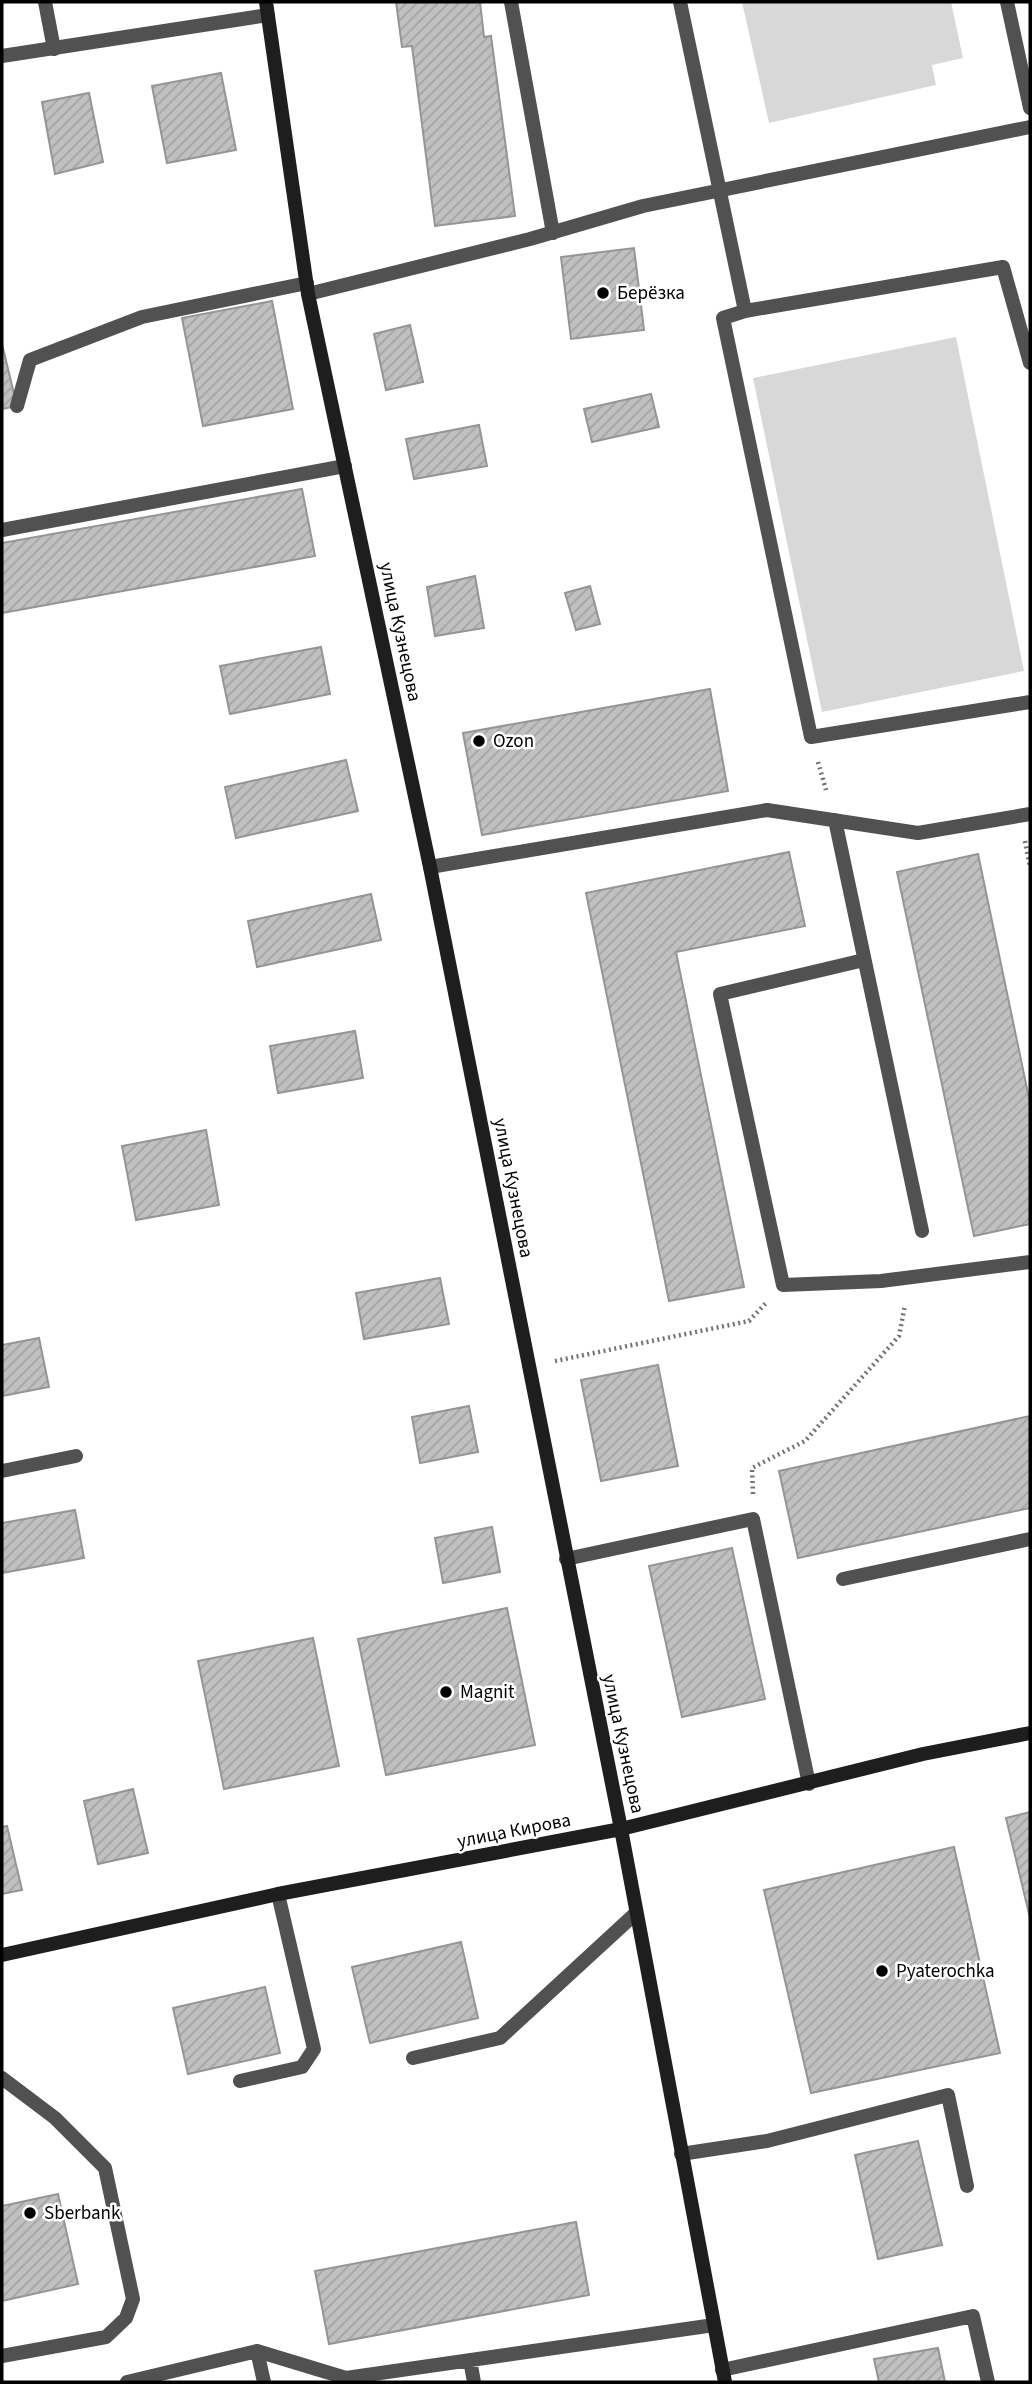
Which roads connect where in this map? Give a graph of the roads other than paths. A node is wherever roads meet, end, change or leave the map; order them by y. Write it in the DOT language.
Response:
graph roads {
  1 [pos="45,2"];
  2 [pos="511,2"];
  3 [pos="680,2"];
  4 [pos="1007,2"];
  5 [pos="267,8"];
  6 [pos="54,49"];
  7 [pos="2,56"];
  8 [pos="1030,108"];
  9 [pos="1030,127"];
  10 [pos="718,190"];
  11 [pos="553,233"];
  12 [pos="307,288"];
  13 [pos="746,311"];
  14 [pos="1030,363"];
  15 [pos="17,405"];
  16 [pos="345,466"];
  17 [pos="2,530"];
  18 [pos="1030,702"];
  19 [pos="1030,814"];
  20 [pos="835,820"];
  21 [pos="430,867"];
  22 [pos="864,960"];
  23 [pos="922,1231"];
  24 [pos="1030,1262"];
  25 [pos="76,1455"];
  26 [pos="2,1471"];
  27 [pos="1030,1539"];
  28 [pos="566,1559"];
  29 [pos="844,1579"];
  30 [pos="1030,1733"];
  31 [pos="809,1784"];
  32 [pos="621,1829"];
  33 [pos="278,1894"];
  34 [pos="636,1913"];
  35 [pos="2,1955"];
  36 [pos="413,2057"];
  37 [pos="2,2078"];
  38 [pos="240,2081"];
  39 [pos="681,2154"];
  40 [pos="967,2186"];
  41 [pos="714,2325"];
  42 [pos="257,2351"];
  43 [pos="2,2356"];
  44 [pos="470,2360"];
  45 [pos="724,2376"];
  46 [pos="127,2382"];
  47 [pos="264,2382"];
  48 [pos="474,2382"];
  49 [pos="988,2382"];
  1 -- 6 [label="street"];
  2 -- 11 [label="street"];
  3 -- 10 [label="street"];
  4 -- 8 [label="street"];
  5 -- 6 [label="street"];
  5 -- 12 [label="main road, улица Кузнецова"];
  6 -- 7 [label="street"];
  9 -- 10 [label="street"];
  10 -- 11 [label="street"];
  10 -- 13 [label="street"];
  11 -- 12 [label="street"];
  12 -- 15 [label="street"];
  12 -- 16 [label="main road, улица Кузнецова"];
  13 -- 14 [label="street"];
  13 -- 18 [label="street"];
  16 -- 17 [label="street"];
  16 -- 21 [label="main road, улица Кузнецова"];
  19 -- 20 [label="street"];
  20 -- 21 [label="street"];
  20 -- 22 [label="street"];
  21 -- 28 [label="main road, улица Кузнецова"];
  22 -- 23 [label="street"];
  22 -- 24 [label="street"];
  25 -- 26 [label="street"];
  27 -- 29 [label="street"];
  28 -- 31 [label="street"];
  28 -- 32 [label="main road, улица Кузнецова"];
  30 -- 31 [label="main road, улица Кирова"];
  31 -- 32 [label="main road, улица Кирова"];
  32 -- 33 [label="main road, улица Кирова"];
  32 -- 34 [label="main road, улица Кузнецова"];
  33 -- 35 [label="main road, улица Кирова"];
  33 -- 38 [label="street"];
  34 -- 36 [label="street"];
  34 -- 39 [label="main road, улица Кузнецова"];
  37 -- 43 [label="street"];
  39 -- 40 [label="street"];
  39 -- 41 [label="main road, улица Кузнецова"];
  41 -- 44 [label="street"];
  41 -- 45 [label="main road, улица Кузнецова"];
  42 -- 44 [label="street"];
  42 -- 46 [label="street"];
  42 -- 47 [label="street"];
  44 -- 48 [label="street"];
  45 -- 49 [label="street"];
}
